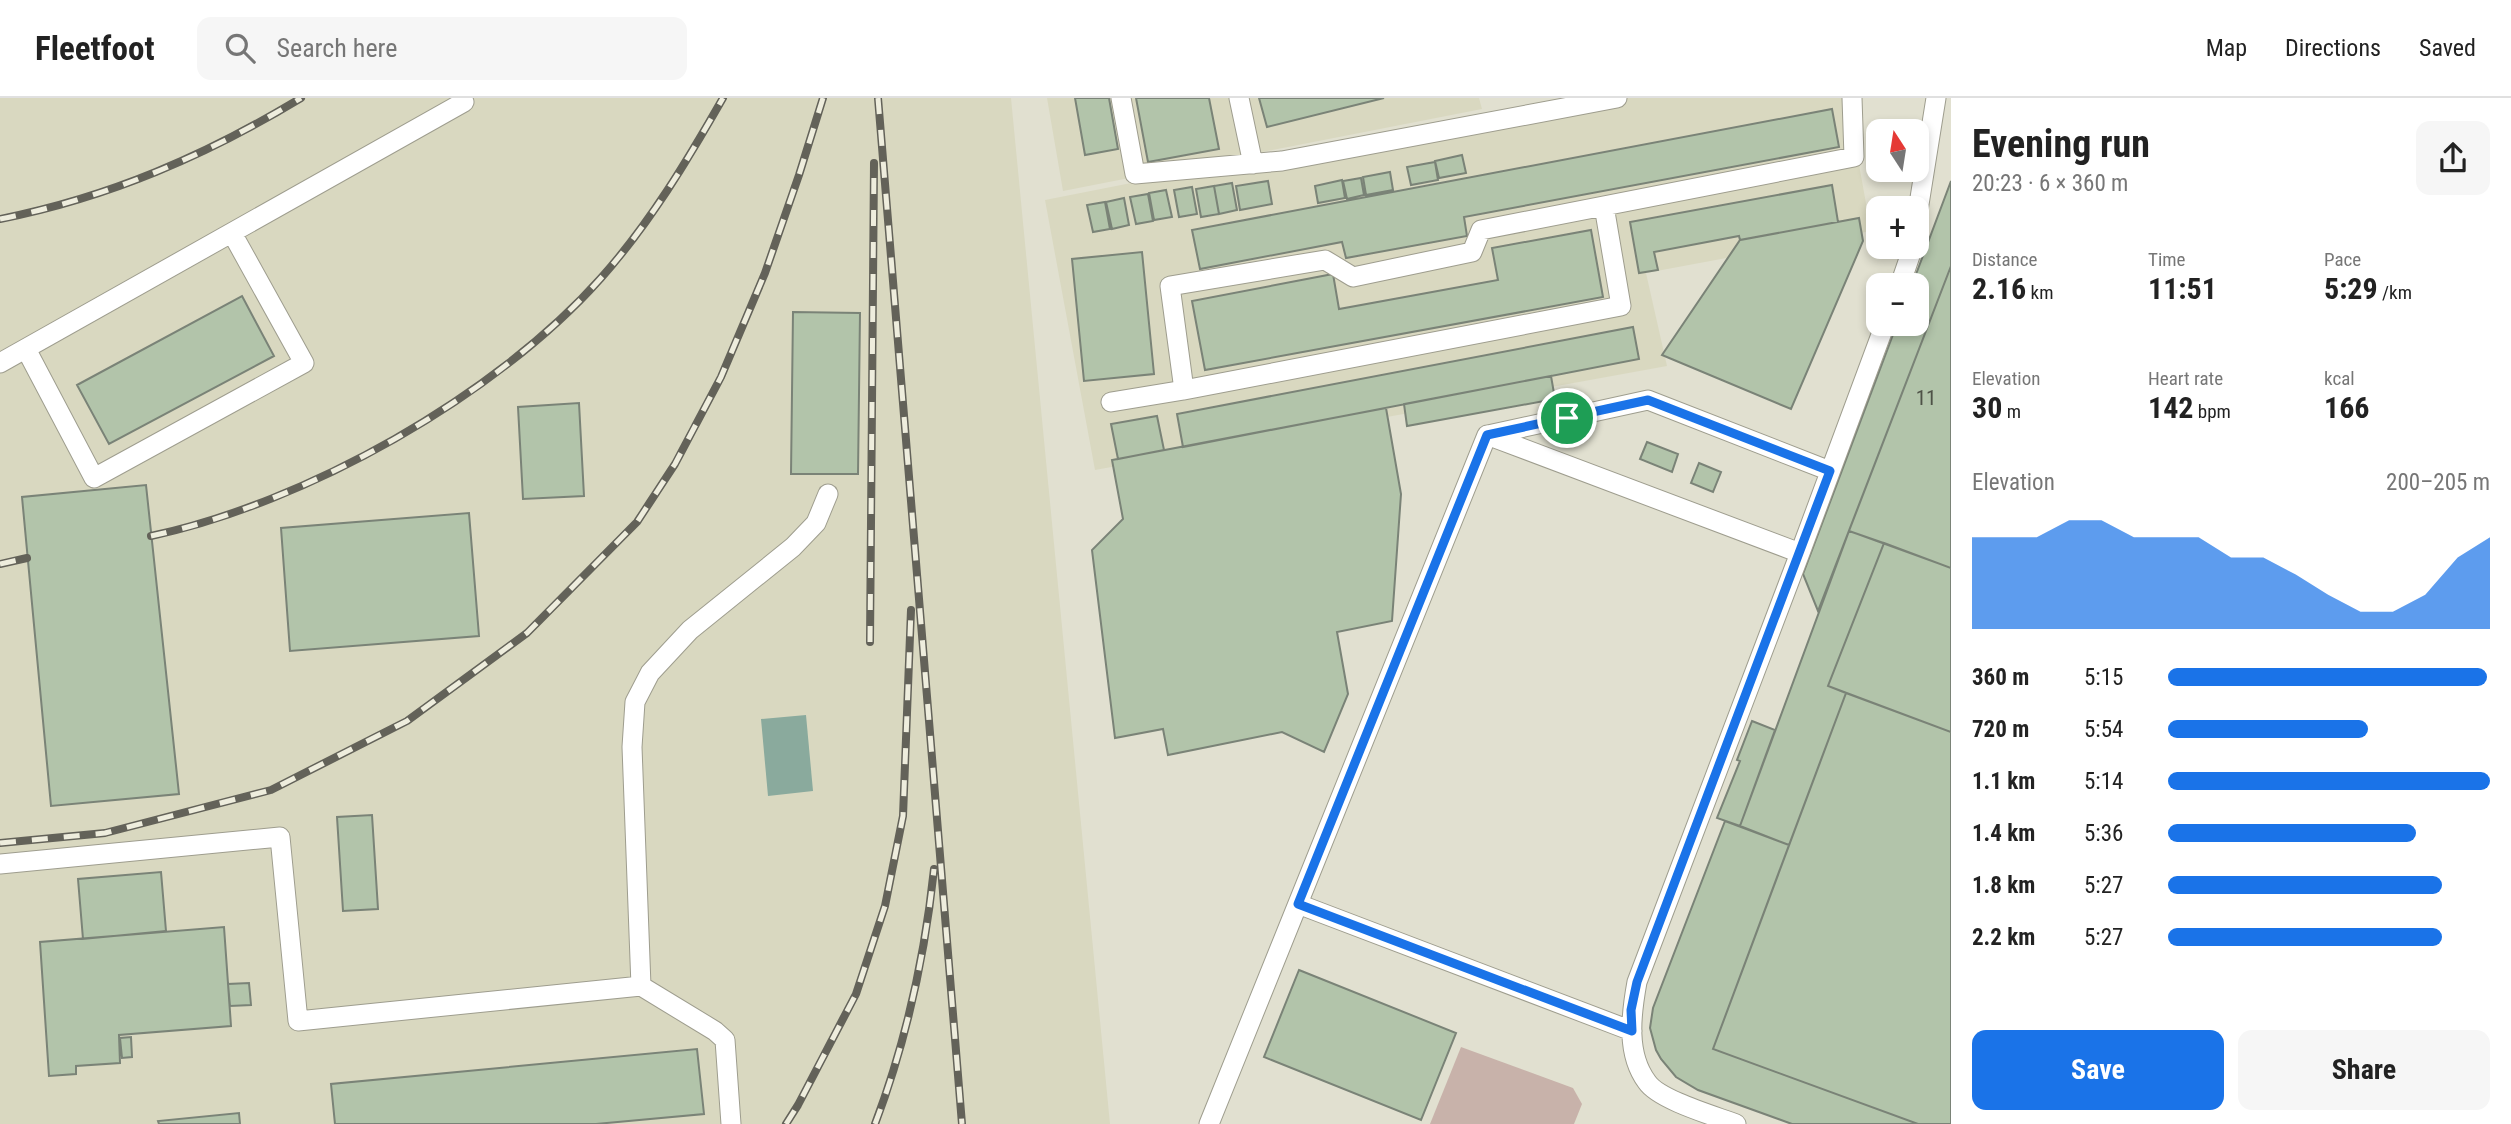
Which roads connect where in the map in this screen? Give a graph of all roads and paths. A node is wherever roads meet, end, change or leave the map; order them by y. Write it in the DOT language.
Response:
graph roads {
  1 [pos="1121,98"];
  2 [pos="1239,98"];
  3 [pos="1617,98"];
  4 [pos="1852,98"];
  5 [pos="1936,98"];
  6 [pos="464,103"];
  7 [pos="1253,163"];
  8 [pos="1920,196"];
  9 [pos="1604,206"];
  10 [pos="232,233"];
  11 [pos="1881,336"];
  12 [pos="26,349"];
  13 [pos="0,363"];
  14 [pos="1184,390"];
  15 [pos="1111,402"];
  16 [pos="1487,435"];
  17 [pos="1830,471"];
  18 [pos="828,494"];
  19 [pos="1800,553"];
  20 [pos="0,864"];
  21 [pos="1298,904"];
  22 [pos="641,986"];
  23 [pos="1632,1031"];
  24 [pos="731,1124"];
  25 [pos="1209,1124"];
  26 [pos="1736,1124"];
  1 -- 7 [label="lane"];
  2 -- 7 [label="lane"];
  3 -- 7 [label="lane"];
  4 -- 9 [label="lane"];
  5 -- 8 [label="lane"];
  6 -- 10 [label="lane"];
  9 -- 14 [label="lane"];
  9 -- 14 [label="lane"];
  10 -- 12 [label="lane"];
  10 -- 12 [label="lane"];
  11 -- 17 [label="lane"];
  12 -- 13 [label="lane"];
  14 -- 15 [label="lane"];
  16 -- 17 [label="lane"];
  16 -- 19 [label="lane"];
  16 -- 21 [label="lane"];
  17 -- 19 [label="lane"];
  18 -- 22 [label="lane"];
  19 -- 23 [label="lane"];
  20 -- 22 [label="lane"];
  21 -- 23 [label="lane"];
  21 -- 25 [label="lane"];
  22 -- 24 [label="lane"];
  23 -- 26 [label="lane"];
}
